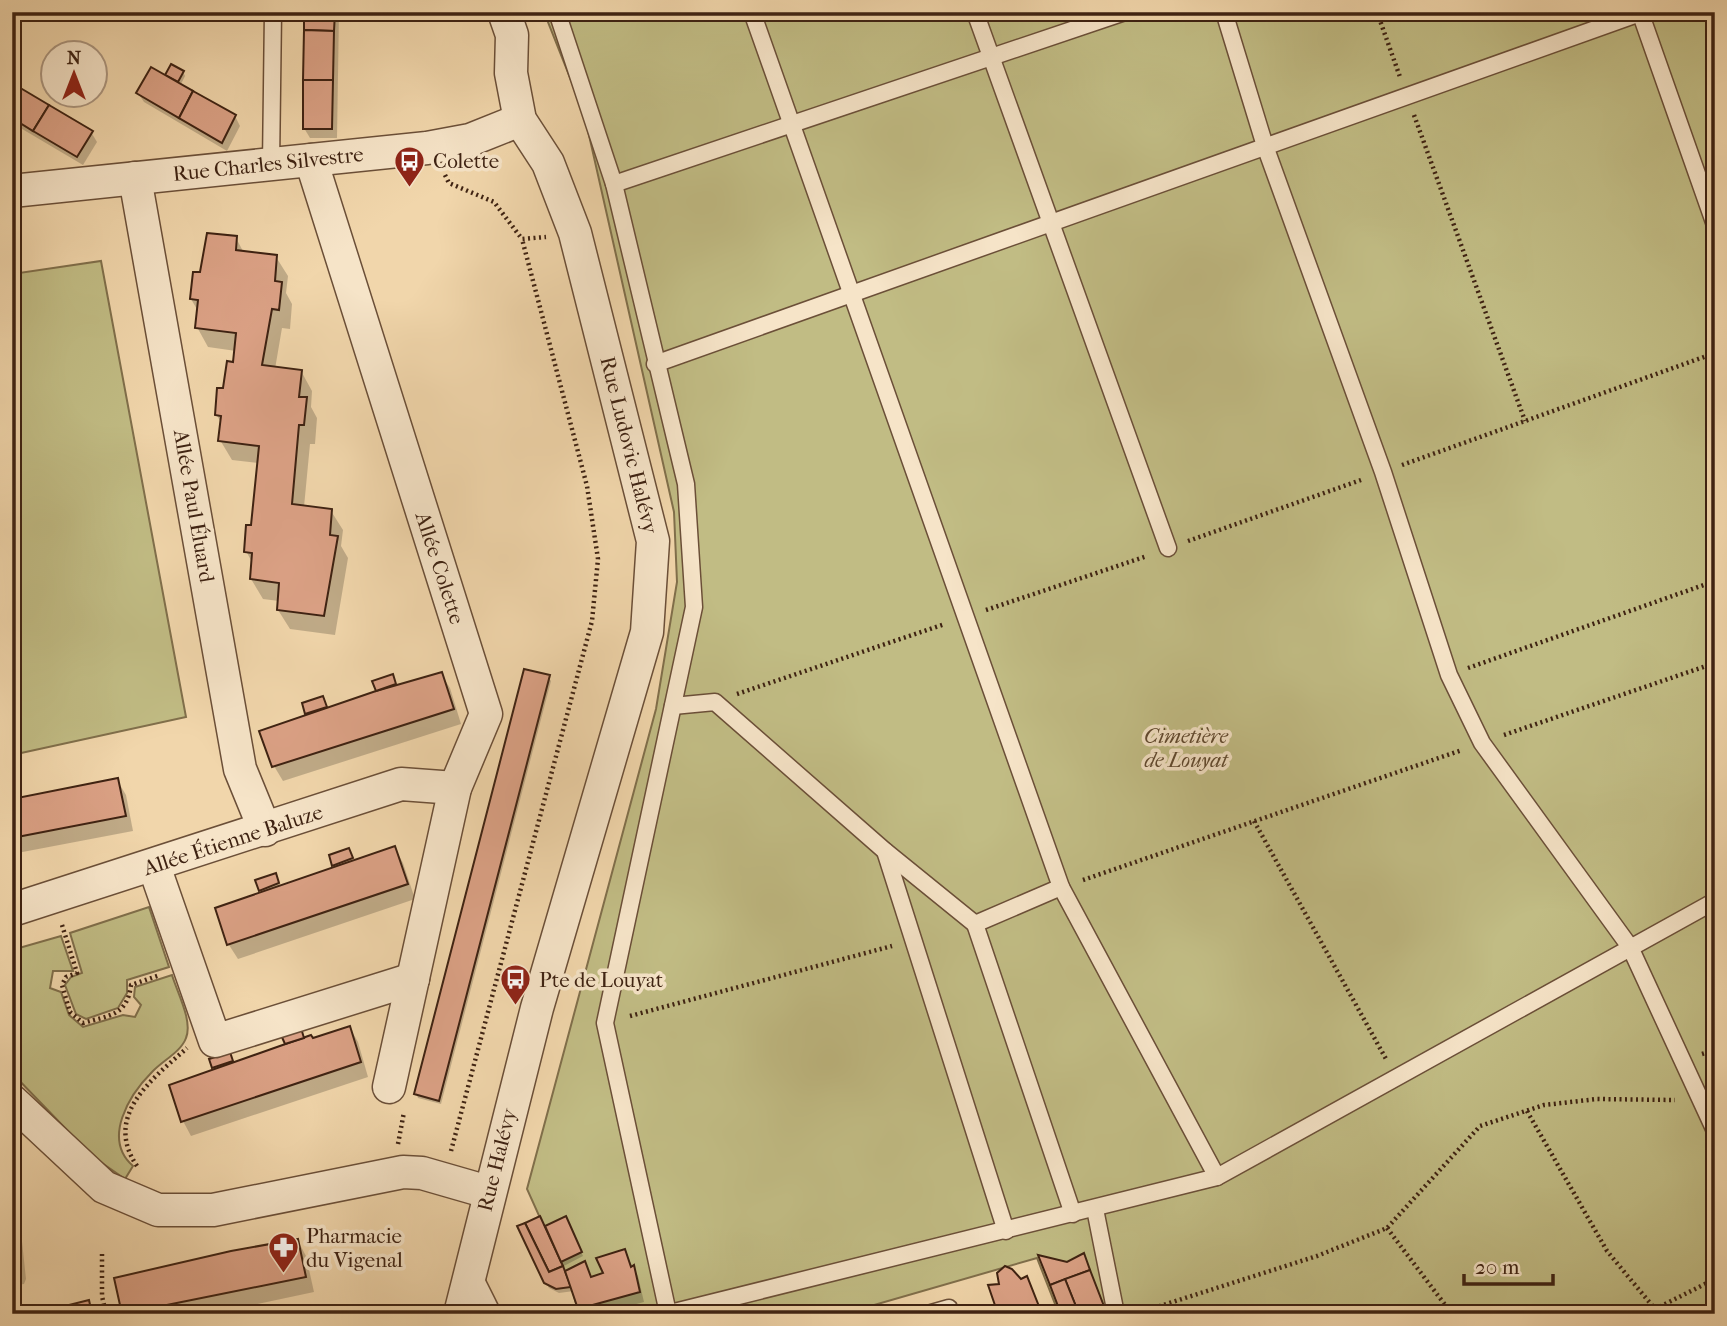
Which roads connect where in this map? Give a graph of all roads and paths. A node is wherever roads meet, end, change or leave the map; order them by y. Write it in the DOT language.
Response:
graph roads {
  1 [pos="273,12"];
  2 [pos="504,12"];
  3 [pos="557,12"];
  4 [pos="752,12"];
  5 [pos="975,12"];
  6 [pos="1125,12"];
  7 [pos="1224,12"];
  8 [pos="1377,12"];
  9 [pos="1641,13"];
  10 [pos="991,57"];
  11 [pos="1406,96"];
  12 [pos="520,120"];
  13 [pos="792,125"];
  14 [pos="1265,146"];
  15 [pos="427,148"];
  16 [pos="311,160"];
  17 [pos="271,163"];
  18 [pos="135,178"];
  19 [pos="614,184"];
  20 [pos="12,191"];
  21 [pos="1050,222"];
  22 [pos="1715,225"];
  23 [pos="575,233"];
  24 [pos="522,239"];
  25 [pos="851,293"];
  26 [pos="1715,353"];
  27 [pos="655,364"];
  28 [pos="1525,421"];
  29 [pos="1383,472"];
  30 [pos="1168,548"];
  31 [pos="1715,581"];
  32 [pos="1715,663"];
  33 [pos="1449,675"];
  34 [pos="673,706"];
  35 [pos="1482,743"];
  36 [pos="455,788"];
  37 [pos="1254,821"];
  38 [pos="265,830"];
  39 [pos="885,851"];
  40 [pos="154,866"];
  41 [pos="1061,887"];
  42 [pos="54,897"];
  43 [pos="1715,901"];
  44 [pos="12,911"];
  45 [pos="975,923"];
  46 [pos="913,940"];
  47 [pos="1630,947"];
  48 [pos="189,965"];
  49 [pos="413,979"];
  50 [pos="537,1008"];
  51 [pos="605,1023"];
  52 [pos="211,1027"];
  53 [pos="1396,1077"];
  54 [pos="397,1100"];
  55 [pos="1701,1100"];
  56 [pos="12,1101"];
  57 [pos="1527,1111"];
  58 [pos="1715,1131"];
  59 [pos="396,1151"];
  60 [pos="1217,1177"];
  61 [pos="443,1179"];
  62 [pos="488,1192"];
  63 [pos="120,1194"];
  64 [pos="1095,1209"];
  65 [pos="1073,1214"];
  66 [pos="1387,1228"];
  67 [pos="1006,1231"];
  68 [pos="102,1254"];
  69 [pos="470,1269"];
  70 [pos="1715,1279"];
  71 [pos="1655,1309"];
  72 [pos="667,1313"];
  73 [pos="106,1314"];
  74 [pos="460,1314"];
  75 [pos="493,1314"];
  76 [pos="928,1314"];
  77 [pos="951,1314"];
  78 [pos="1116,1314"];
  79 [pos="1134,1314"];
  80 [pos="1452,1314"];
  81 [pos="1645,1314"];
  1 -- 17 [label="lane"];
  2 -- 12 [label="street, Rue Ludovic Halévy"];
  3 -- 19 [label="lane"];
  4 -- 13 [label="lane"];
  5 -- 10 [label="lane"];
  6 -- 10 [label="lane"];
  7 -- 14 [label="lane"];
  8 -- 11 [label="path"];
  9 -- 11 [label="lane"];
  9 -- 22 [label="lane"];
  10 -- 13 [label="lane"];
  10 -- 21 [label="lane"];
  11 -- 14 [label="lane"];
  11 -- 28 [label="path"];
  12 -- 15 [label="street, Rue Charles Silvestre"];
  12 -- 23 [label="street, Rue Ludovic Halévy"];
  13 -- 19 [label="lane"];
  13 -- 25 [label="lane"];
  14 -- 21 [label="lane"];
  14 -- 29 [label="lane"];
  15 -- 16 [label="street, Rue Charles Silvestre"];
  15 -- 24 [label="path"];
  16 -- 17 [label="street, Rue Charles Silvestre"];
  16 -- 36 [label="street, Allée Colette"];
  17 -- 18 [label="street, Rue Charles Silvestre"];
  18 -- 20 [label="street, Rue Charles Silvestre"];
  18 -- 38 [label="street, Allée Paul Éluard"];
  19 -- 27 [label="lane"];
  21 -- 25 [label="lane"];
  21 -- 30 [label="lane"];
  23 -- 24 [label="path"];
  23 -- 50 [label="street, Rue Ludovic Halévy"];
  24 -- 61 [label="path"];
  25 -- 27 [label="lane"];
  25 -- 41 [label="lane"];
  26 -- 28 [label="path"];
  27 -- 34 [label="lane"];
  28 -- 29 [label="path"];
  29 -- 30 [label="path"];
  29 -- 33 [label="lane"];
  31 -- 33 [label="path"];
  32 -- 35 [label="path"];
  33 -- 35 [label="lane"];
  34 -- 39 [label="lane"];
  34 -- 51 [label="lane"];
  35 -- 37 [label="path"];
  35 -- 47 [label="lane"];
  36 -- 38 [label="street, Allée Étienne Baluze"];
  36 -- 49 [label="street, Allée Colette"];
  37 -- 41 [label="path"];
  37 -- 53 [label="path"];
  38 -- 40 [label="street, Allée Étienne Baluze"];
  39 -- 45 [label="lane"];
  39 -- 46 [label="lane"];
  40 -- 42 [label="street, Allée Étienne Baluze"];
  40 -- 48 [label="street"];
  41 -- 45 [label="lane"];
  41 -- 60 [label="lane"];
  42 -- 44 [label="street, Allée Étienne Baluze"];
  42 -- 48 [label="path"];
  43 -- 47 [label="lane"];
  45 -- 65 [label="lane"];
  46 -- 51 [label="path"];
  46 -- 67 [label="lane"];
  47 -- 53 [label="lane"];
  47 -- 55 [label="lane"];
  48 -- 52 [label="street"];
  49 -- 52 [label="street"];
  49 -- 54 [label="street, Allée Colette"];
  50 -- 62 [label="street, Rue Halévy"];
  51 -- 72 [label="lane"];
  52 -- 63 [label="path"];
  53 -- 60 [label="lane"];
  54 -- 59 [label="path"];
  55 -- 57 [label="path"];
  55 -- 58 [label="lane"];
  56 -- 63 [label="street"];
  57 -- 66 [label="path"];
  57 -- 71 [label="path"];
  60 -- 64 [label="lane"];
  61 -- 62 [label="street"];
  61 -- 63 [label="street"];
  62 -- 69 [label="street, Rue Halévy"];
  64 -- 65 [label="lane"];
  64 -- 78 [label="lane"];
  65 -- 67 [label="lane"];
  66 -- 79 [label="path"];
  66 -- 80 [label="path"];
  67 -- 72 [label="lane"];
  68 -- 73 [label="path"];
  69 -- 74 [label="street, Rue Halévy"];
  69 -- 75 [label="lane"];
  70 -- 71 [label="path"];
  71 -- 81 [label="path"];
  76 -- 77 [label="lane"];
}
